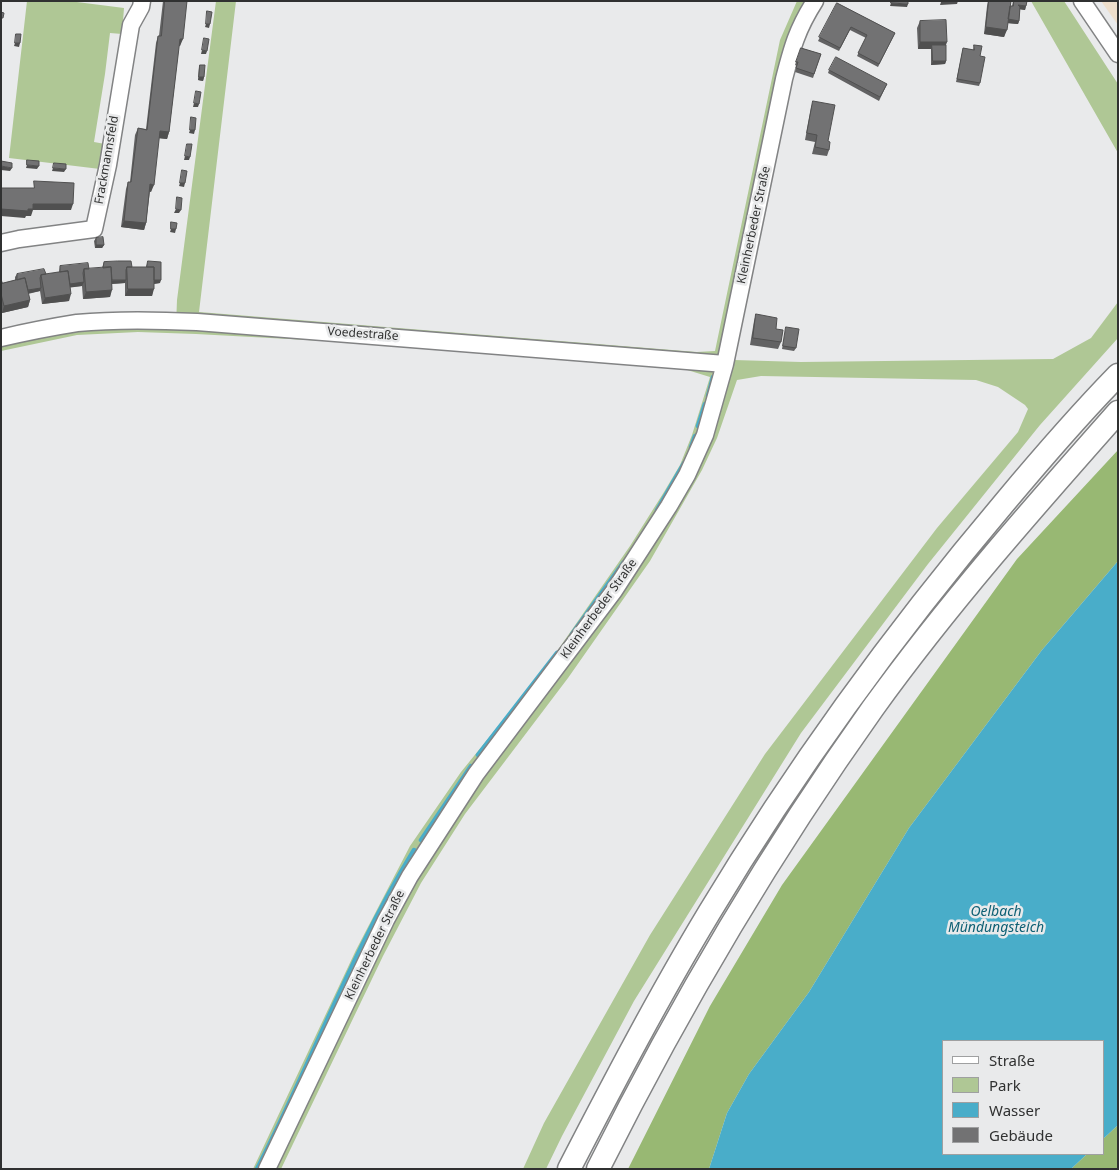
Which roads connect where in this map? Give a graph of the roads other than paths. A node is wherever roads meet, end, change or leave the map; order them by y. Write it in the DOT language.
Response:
graph roads {
  1 [pos="142,1"];
  2 [pos="815,1"];
  3 [pos="1082,1"];
  4 [pos="1118,54"];
  5 [pos="1,243"];
  6 [pos="1,338"];
  7 [pos="725,364"];
  8 [pos="1118,375"];
  9 [pos="1118,412"];
  10 [pos="267,1169"];
  11 [pos="569,1169"];
  12 [pos="598,1169"];
  1 -- 5 [label="street, Frackmannsfeld"];
  2 -- 7 [label="street, Kleinherbeder Straße"];
  3 -- 4 [label="street"];
  6 -- 7 [label="street, Voedestraße"];
  7 -- 10 [label="street, Kleinherbeder Straße"];
  8 -- 11 [label="highway"];
  9 -- 12 [label="highway"];
}
